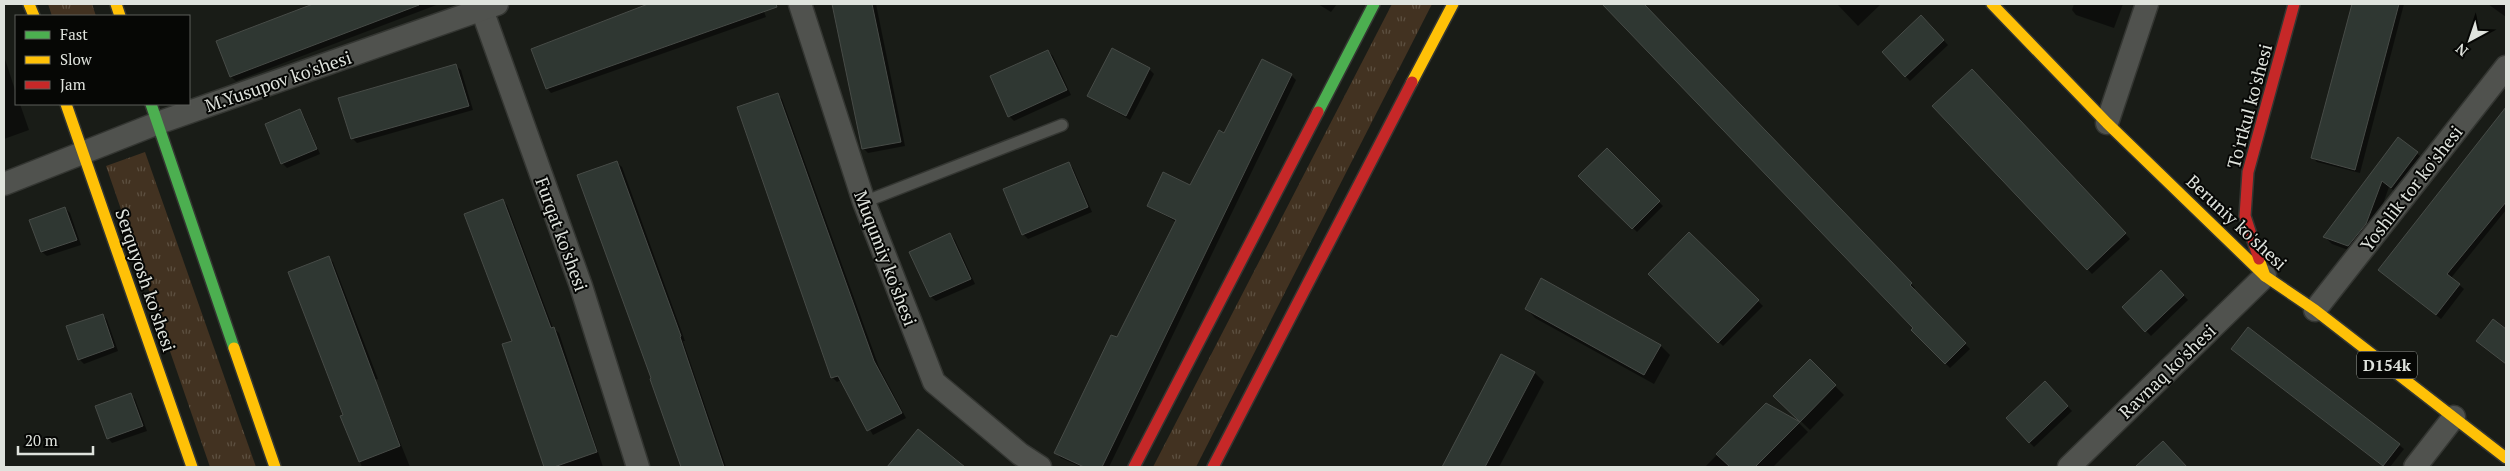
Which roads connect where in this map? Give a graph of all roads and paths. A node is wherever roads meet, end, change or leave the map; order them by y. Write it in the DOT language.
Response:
graph roads {
  1 [pos="800,4"];
  2 [pos="1374,4"];
  3 [pos="1453,4"];
  4 [pos="1992,4"];
  5 [pos="2147,4"];
  6 [pos="2294,4"];
  7 [pos="486,6"];
  8 [pos="2506,67"];
  9 [pos="190,103"];
  10 [pos="66,105"];
  11 [pos="183,105"];
  12 [pos="155,114"];
  13 [pos="2107,122"];
  14 [pos="1062,125"];
  15 [pos="84,153"];
  16 [pos="4,184"];
  17 [pos="864,202"];
  18 [pos="2265,276"];
  19 [pos="2315,310"];
  20 [pos="2454,418"];
  21 [pos="2506,458"];
  22 [pos="192,467"];
  23 [pos="275,467"];
  24 [pos="638,467"];
  25 [pos="1040,467"];
  26 [pos="1134,467"];
  27 [pos="1213,467"];
  28 [pos="2069,467"];
  29 [pos="2415,467"];
  1 -- 17 [label="street, Muqumiy ko'shesi"];
  2 -- 26 [label="street"];
  3 -- 27 [label="street"];
  4 -- 13 [label="street, Beruniy ko'shesi"];
  5 -- 13 [label="street"];
  6 -- 18 [label="street, To'rtkul ko'shesi"];
  7 -- 9 [label="street, M.Yusupov ko'shesi"];
  7 -- 24 [label="street, Furqat ko'shesi"];
  8 -- 19 [label="street, Yoshlik tor ko'shesi"];
  10 -- 15 [label="street, Serquyosh ko'shesi"];
  11 -- 12 [label="street, M.Yusupov ko'shesi"];
  12 -- 15 [label="street, M.Yusupov ko'shesi"];
  12 -- 23 [label="street"];
  13 -- 18 [label="street, Beruniy ko'shesi"];
  14 -- 17 [label="lane"];
  15 -- 16 [label="street, M.Yusupov ko'shesi"];
  15 -- 22 [label="street, Serquyosh ko'shesi"];
  17 -- 25 [label="street, Muqumiy ko'shesi"];
  18 -- 19 [label="street, Beruniy ko'shesi / D154k"];
  18 -- 28 [label="street, Ravnaq ko'shesi"];
  19 -- 20 [label="street, Beruniy ko'shesi / D154k"];
  20 -- 21 [label="street, Beruniy ko'shesi / D154k"];
  20 -- 29 [label="street"];
}
